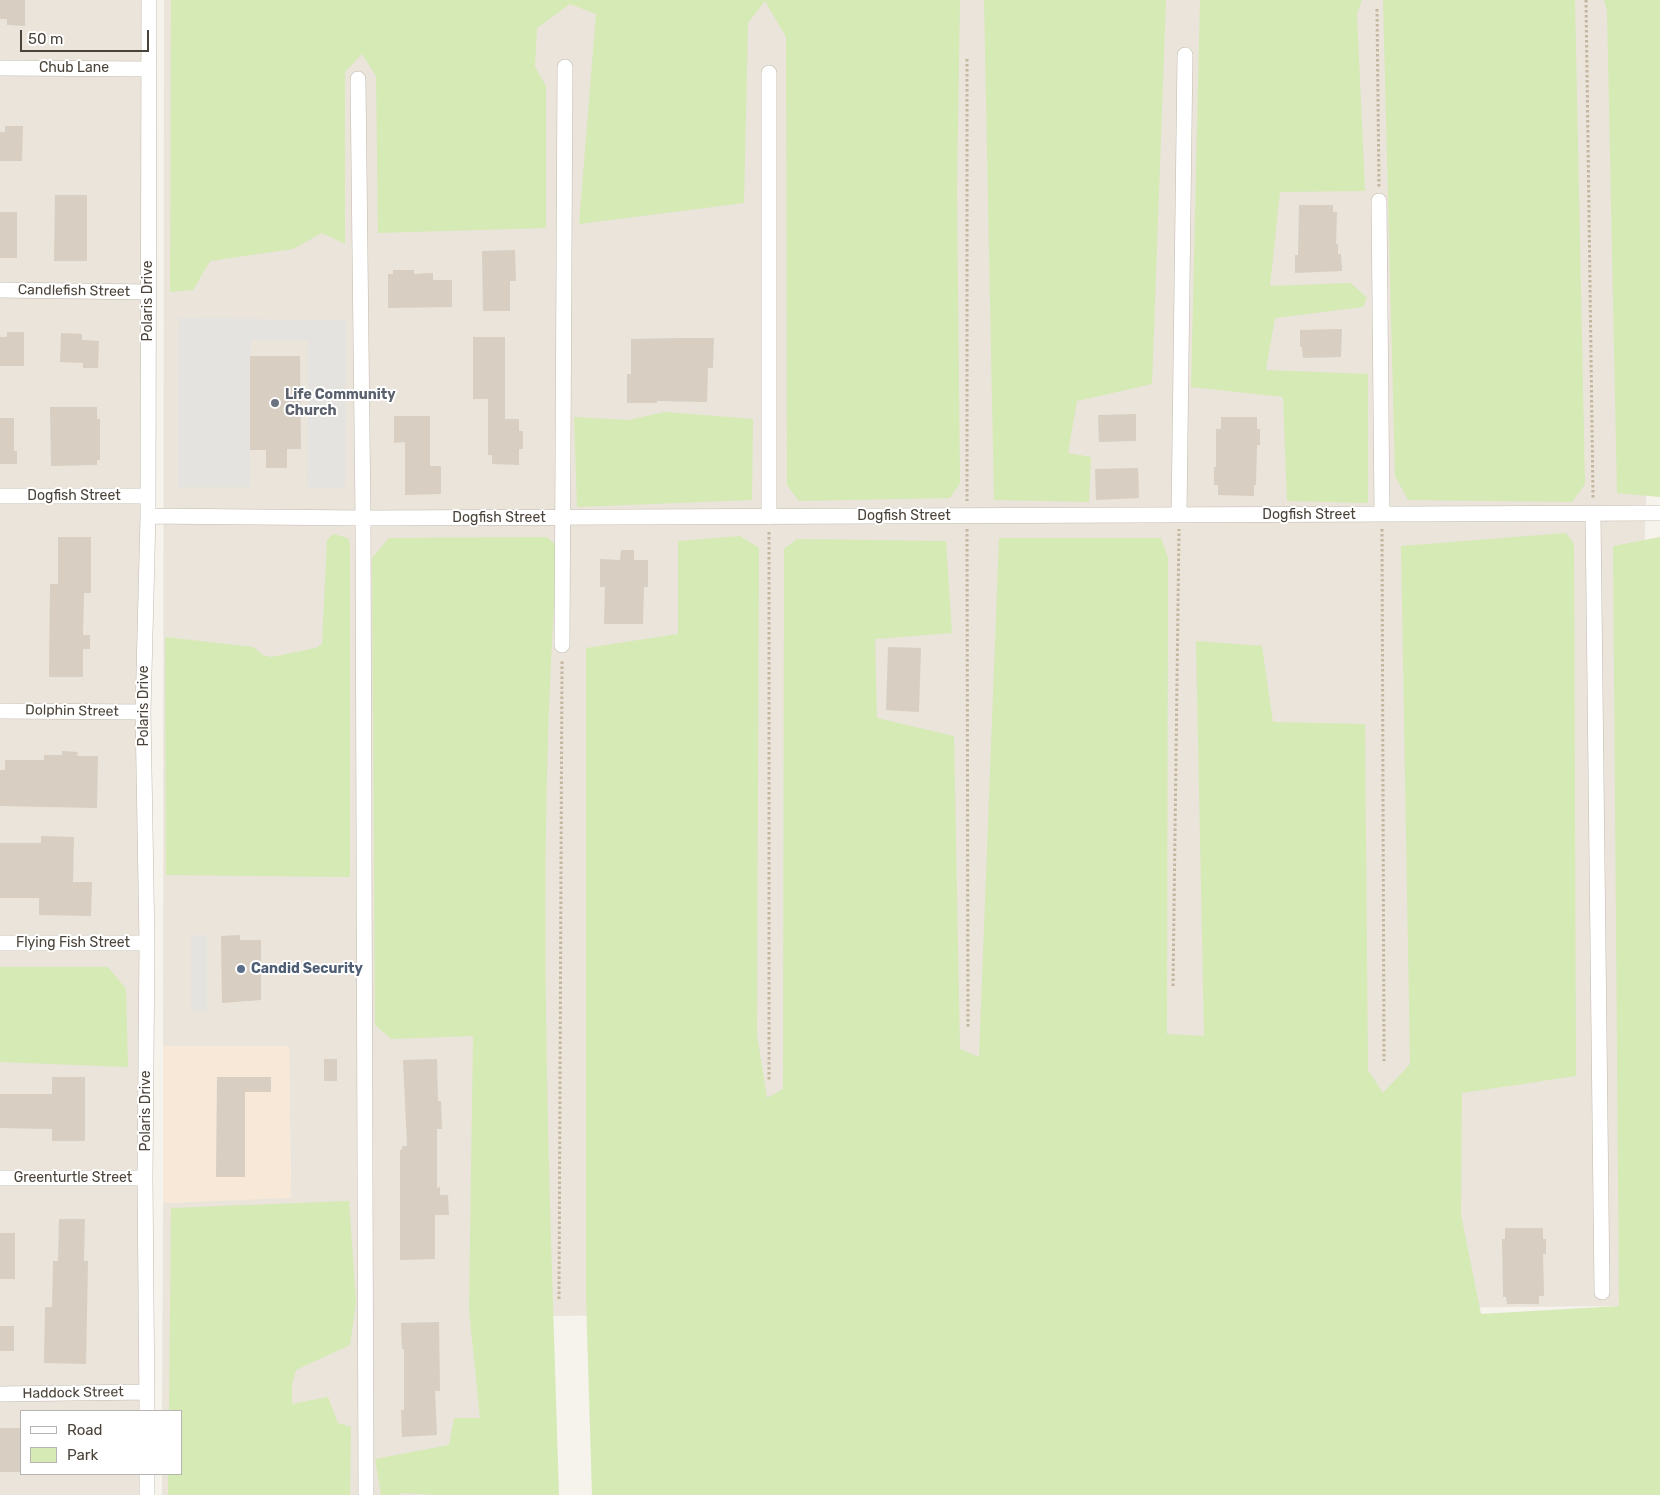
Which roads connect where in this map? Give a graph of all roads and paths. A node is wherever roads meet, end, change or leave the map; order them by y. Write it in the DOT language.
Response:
graph roads {
  1 [pos="149,0"];
  2 [pos="1586,0"];
  3 [pos="1377,9"];
  4 [pos="1186,55"];
  5 [pos="967,59"];
  6 [pos="565,66"];
  7 [pos="0,68"];
  8 [pos="148,69"];
  9 [pos="769,73"];
  10 [pos="358,79"];
  11 [pos="1379,201"];
  12 [pos="0,290"];
  13 [pos="148,292"];
  14 [pos="0,496"];
  15 [pos="148,496"];
  16 [pos="1660,513"];
  17 [pos="1382,514"];
  18 [pos="1593,514"];
  19 [pos="1179,515"];
  20 [pos="148,516"];
  21 [pos="967,516"];
  22 [pos="769,517"];
  23 [pos="363,518"];
  24 [pos="563,518"];
  25 [pos="562,645"];
  26 [pos="0,711"];
  27 [pos="143,712"];
  28 [pos="0,943"];
  29 [pos="147,943"];
  30 [pos="1173,986"];
  31 [pos="968,1029"];
  32 [pos="1384,1061"];
  33 [pos="769,1081"];
  34 [pos="0,1178"];
  35 [pos="145,1178"];
  36 [pos="1602,1292"];
  37 [pos="559,1299"];
  38 [pos="147,1392"];
  39 [pos="0,1394"];
  40 [pos="147,1410"];
  41 [pos="147,1475"];
  42 [pos="147,1495"];
  43 [pos="366,1495"];
  1 -- 8 [label="street, Polaris Drive"];
  2 -- 18 [label="path"];
  3 -- 11 [label="path"];
  4 -- 19 [label="street"];
  5 -- 21 [label="path"];
  6 -- 24 [label="street"];
  7 -- 8 [label="street, Chub Lane"];
  8 -- 13 [label="street, Polaris Drive"];
  9 -- 22 [label="street"];
  10 -- 23 [label="street"];
  11 -- 17 [label="street"];
  12 -- 13 [label="street, Candlefish Street"];
  13 -- 15 [label="street, Polaris Drive"];
  14 -- 15 [label="street, Dogfish Street"];
  15 -- 20 [label="street, Polaris Drive"];
  16 -- 18 [label="street, Dogfish Street"];
  17 -- 18 [label="street, Dogfish Street"];
  17 -- 19 [label="street, Dogfish Street"];
  17 -- 32 [label="path"];
  18 -- 36 [label="street"];
  19 -- 21 [label="street, Dogfish Street"];
  19 -- 30 [label="path"];
  20 -- 23 [label="street, Dogfish Street"];
  20 -- 27 [label="street, Polaris Drive"];
  21 -- 22 [label="street, Dogfish Street"];
  21 -- 31 [label="path"];
  22 -- 24 [label="street, Dogfish Street"];
  22 -- 33 [label="path"];
  23 -- 24 [label="street, Dogfish Street"];
  23 -- 43 [label="street"];
  24 -- 25 [label="street"];
  25 -- 37 [label="path"];
  26 -- 27 [label="street, Dolphin Street"];
  27 -- 29 [label="street, Polaris Drive"];
  28 -- 29 [label="street, Flying Fish Street"];
  29 -- 35 [label="street, Polaris Drive"];
  34 -- 35 [label="street, Greenturtle Street"];
  35 -- 38 [label="street, Polaris Drive"];
  38 -- 39 [label="street, Haddock Street"];
  38 -- 40 [label="street, Polaris Drive"];
  41 -- 42 [label="street"];
}
